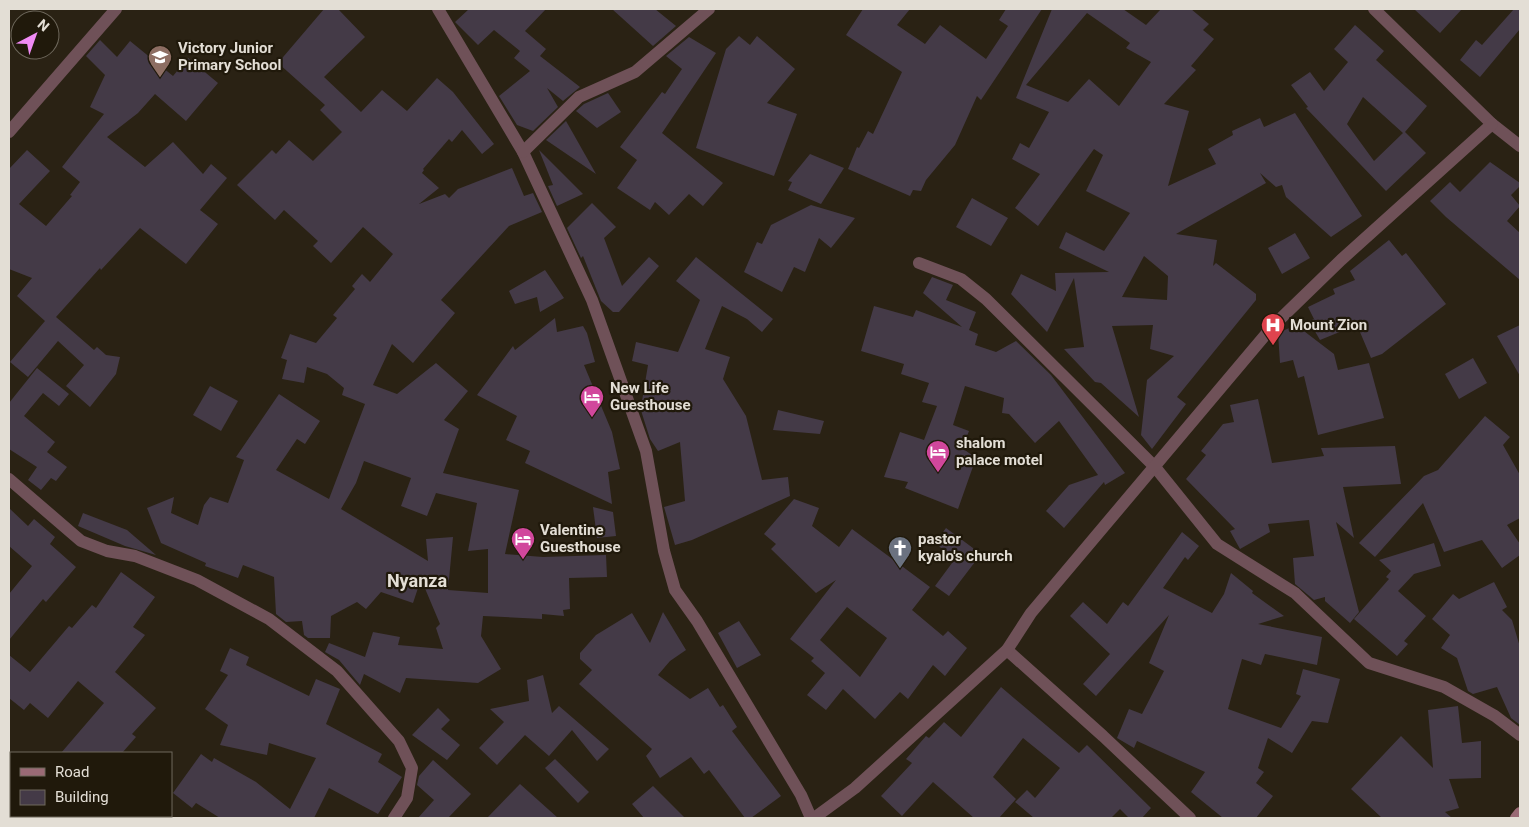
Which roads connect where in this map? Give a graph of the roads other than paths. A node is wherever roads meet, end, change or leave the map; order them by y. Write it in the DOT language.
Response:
graph roads {
  1 [pos="116,9"];
  2 [pos="438,9"];
  3 [pos="709,9"];
  4 [pos="1374,9"];
  5 [pos="1492,124"];
  6 [pos="9,132"];
  7 [pos="1520,146"];
  8 [pos="523,152"];
  9 [pos="919,263"];
  10 [pos="1154,467"];
  11 [pos="9,479"];
  12 [pos="1007,650"];
  13 [pos="1520,735"];
  14 [pos="1520,813"];
  15 [pos="394,818"];
  16 [pos="812,818"];
  17 [pos="1189,818"];
  18 [pos="1516,818"];
  1 -- 6 [label="street"];
  2 -- 8 [label="street"];
  3 -- 8 [label="street"];
  4 -- 5 [label="street"];
  5 -- 7 [label="street"];
  5 -- 10 [label="street"];
  8 -- 16 [label="street"];
  9 -- 10 [label="street"];
  10 -- 12 [label="street"];
  10 -- 13 [label="street"];
  11 -- 15 [label="street"];
  12 -- 16 [label="street"];
  12 -- 17 [label="street"];
  14 -- 18 [label="street"];
}
